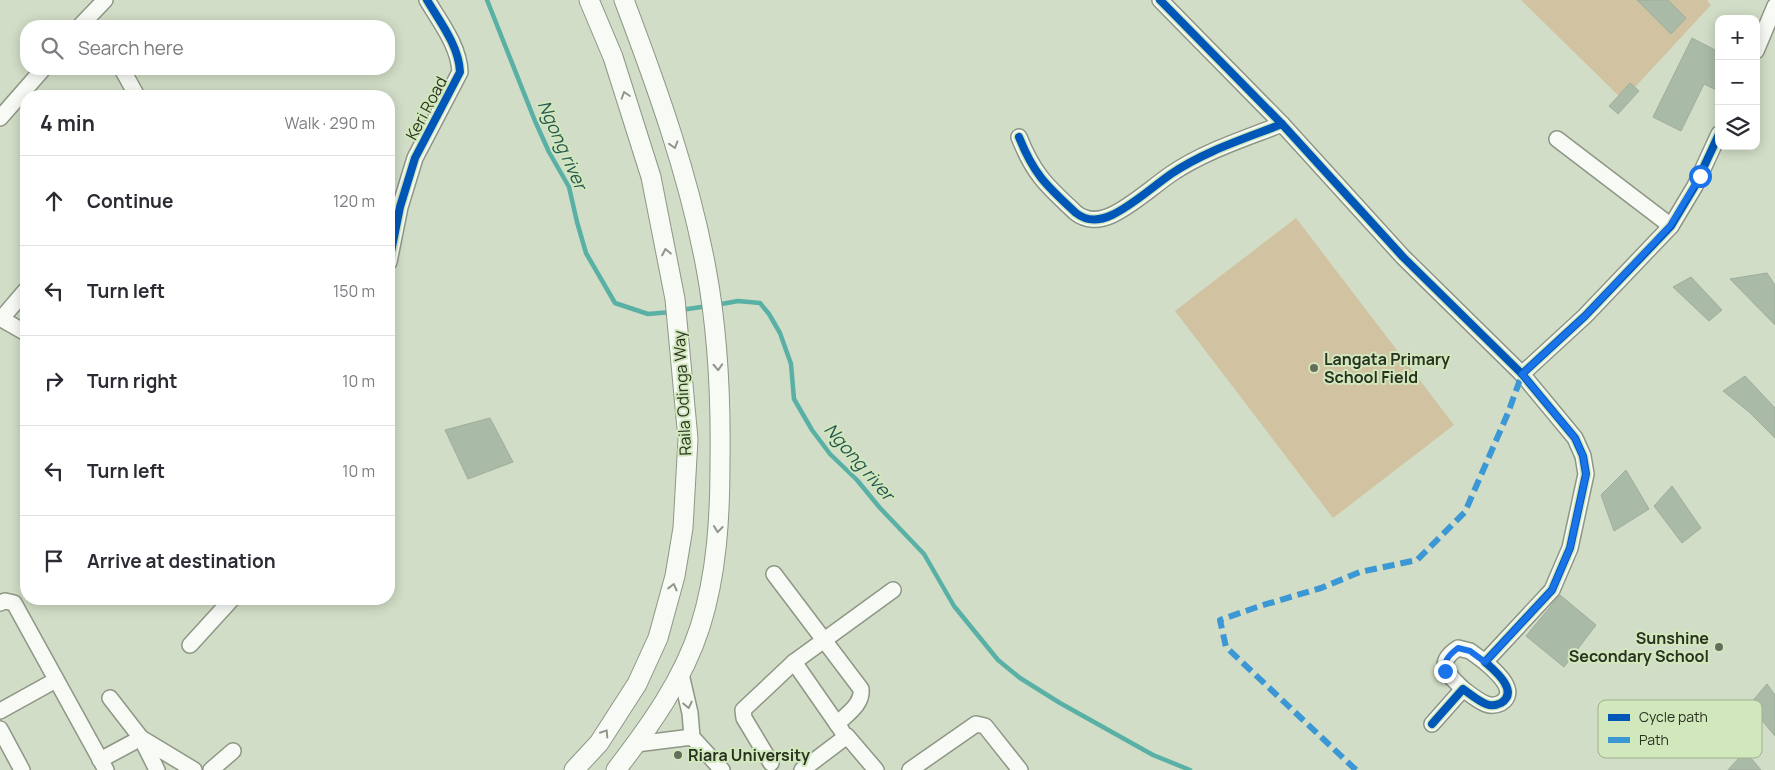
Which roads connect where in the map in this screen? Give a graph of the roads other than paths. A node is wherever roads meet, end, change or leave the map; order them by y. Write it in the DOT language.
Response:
graph roads {
  1 [pos="105,0"];
  2 [pos="428,0"];
  3 [pos="589,0"];
  4 [pos="624,0"];
  5 [pos="1163,1"];
  6 [pos="1775,6"];
  7 [pos="95,20"];
  8 [pos="1760,42"];
  9 [pos="38,75"];
  10 [pos="125,75"];
  11 [pos="25,90"];
  12 [pos="134,90"];
  13 [pos="20,95"];
  14 [pos="0,118"];
  15 [pos="1282,124"];
  16 [pos="1019,137"];
  17 [pos="1557,139"];
  18 [pos="1715,143"];
  19 [pos="1670,226"];
  20 [pos="395,232"];
  21 [pos="20,297"];
  22 [pos="1,318"];
  23 [pos="20,329"];
  24 [pos="1522,374"];
  25 [pos="774,574"];
  26 [pos="893,590"];
  27 [pos="0,603"];
  28 [pos="227,605"];
  29 [pos="824,640"];
  30 [pos="190,645"];
  31 [pos="794,662"];
  32 [pos="1485,662"];
  33 [pos="681,674"];
  34 [pos="56,680"];
  35 [pos="1463,689"];
  36 [pos="110,698"];
  37 [pos="0,711"];
  38 [pos="1432,724"];
  39 [pos="0,729"];
  40 [pos="842,730"];
  41 [pos="692,737"];
  42 [pos="141,738"];
  43 [pos="636,744"];
  44 [pos="233,751"];
  45 [pos="771,763"];
  46 [pos="103,765"];
  47 [pos="22,770"];
  48 [pos="157,770"];
  49 [pos="194,770"];
  50 [pos="211,770"];
  51 [pos="574,770"];
  52 [pos="616,770"];
  53 [pos="722,770"];
  54 [pos="802,770"];
  55 [pos="876,770"];
  56 [pos="910,770"];
  57 [pos="1020,770"];
  1 -- 7 [label="street"];
  2 -- 20 [label="street, Keri Road"];
  51 -- 3 [label="main road, Raila Odinga Way, one-way"];
  4 -- 33 [label="main road, one-way"];
  5 -- 15 [label="street"];
  6 -- 8 [label="street"];
  9 -- 11 [label="street"];
  10 -- 12 [label="street"];
  13 -- 14 [label="street"];
  15 -- 16 [label="street"];
  15 -- 24 [label="street"];
  17 -- 19 [label="street"];
  18 -- 19 [label="street"];
  19 -- 24 [label="street"];
  21 -- 22 [label="street"];
  22 -- 23 [label="street"];
  24 -- 32 [label="street"];
  25 -- 29 [label="street"];
  26 -- 29 [label="street"];
  27 -- 34 [label="street"];
  28 -- 30 [label="street"];
  29 -- 31 [label="street"];
  29 -- 40 [label="street"];
  31 -- 40 [label="street"];
  31 -- 45 [label="street"];
  32 -- 35 [label="street"];
  32 -- 35 [label="street"];
  33 -- 41 [label="street, one-way"];
  33 -- 43 [label="main road"];
  34 -- 37 [label="street"];
  34 -- 46 [label="street"];
  35 -- 38 [label="street"];
  36 -- 42 [label="street"];
  39 -- 47 [label="street"];
  40 -- 54 [label="street"];
  40 -- 55 [label="street"];
  41 -- 43 [label="street"];
  41 -- 53 [label="street"];
  42 -- 46 [label="street"];
  42 -- 48 [label="street"];
  42 -- 49 [label="street"];
  43 -- 52 [label="main road"];
  44 -- 50 [label="street"];
  56 -- 57 [label="street"];
}
